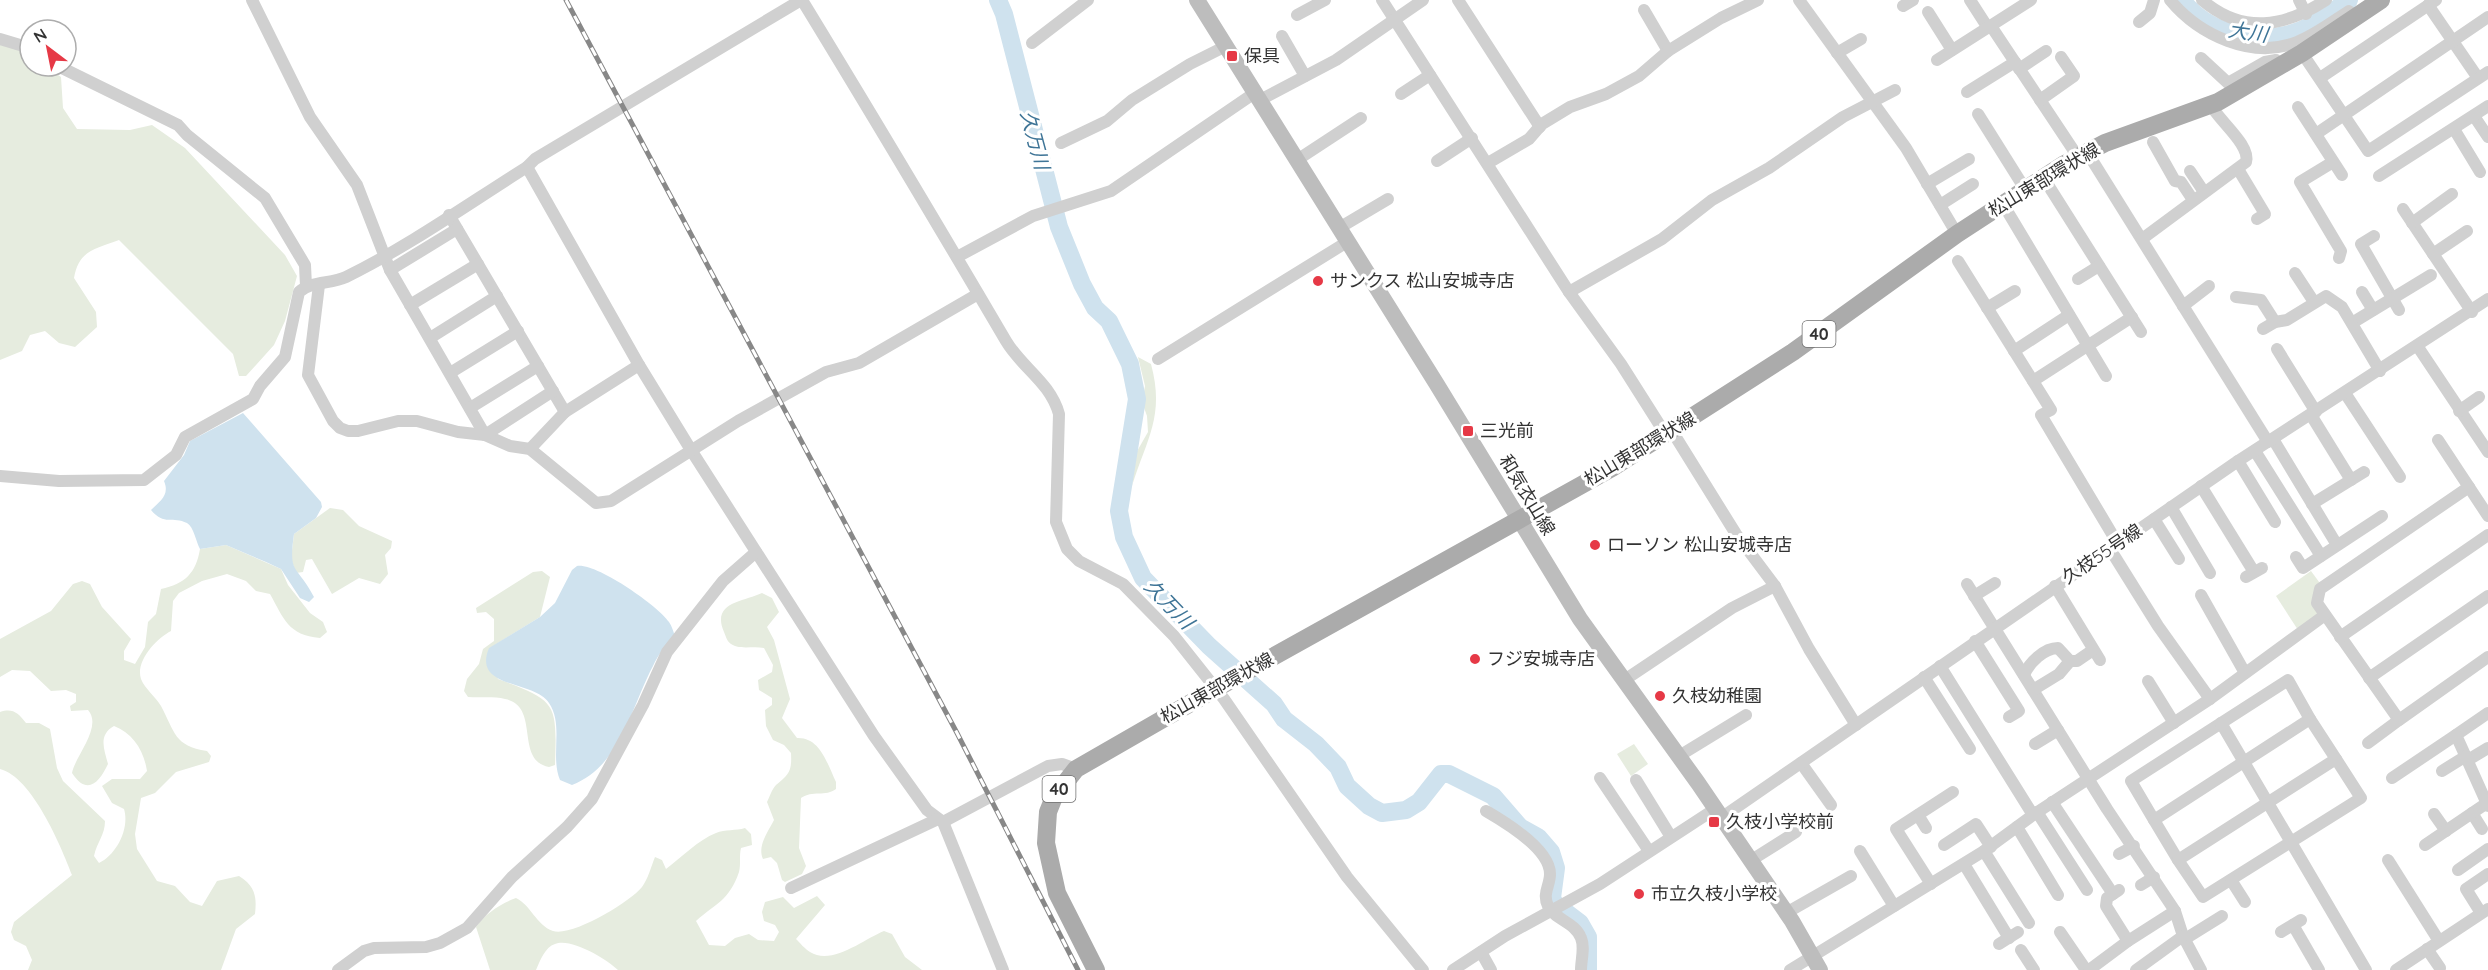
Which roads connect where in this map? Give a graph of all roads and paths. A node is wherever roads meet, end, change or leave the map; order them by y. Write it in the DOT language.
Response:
graph roads {
  1 [pos="252,0"];
  2 [pos="801,0"];
  3 [pos="1088,0"];
  4 [pos="1197,0"];
  5 [pos="1324,0"];
  6 [pos="1382,0"];
  7 [pos="1423,0"];
  8 [pos="1458,0"];
  9 [pos="1758,0"];
  10 [pos="1799,0"];
  11 [pos="1970,0"];
  12 [pos="2031,0"];
  13 [pos="2154,0"];
  14 [pos="2170,0"];
  15 [pos="2202,0"];
  16 [pos="2299,0"];
  17 [pos="2326,0"];
  18 [pos="2366,0"];
  19 [pos="2380,0"];
  20 [pos="2432,2"];
  21 [pos="1644,10"];
  22 [pos="1928,12"];
  23 [pos="2306,14"];
  24 [pos="1297,15"];
  25 [pos="2488,17"];
  26 [pos="1394,20"];
  27 [pos="2139,22"];
  28 [pos="1990,27"];
  29 [pos="1282,36"];
  30 [pos="0,39"];
  31 [pos="1860,39"];
  32 [pos="2453,41"];
  33 [pos="1032,43"];
  34 [pos="18,44"];
  35 [pos="1226,46"];
  36 [pos="1952,50"];
  37 [pos="1668,51"];
  38 [pos="2046,51"];
  39 [pos="1837,53"];
  40 [pos="2302,53"];
  41 [pos="2061,57"];
  42 [pos="2201,58"];
  43 [pos="1937,60"];
  44 [pos="2282,64"];
  45 [pos="2017,65"];
  46 [pos="1430,75"];
  47 [pos="2483,75"];
  48 [pos="78,76"];
  49 [pos="1305,76"];
  50 [pos="2320,78"];
  51 [pos="1895,90"];
  52 [pos="1967,92"];
  53 [pos="1401,94"];
  54 [pos="1258,96"];
  55 [pos="2040,100"];
  56 [pos="1874,103"];
  57 [pos="2211,105"];
  58 [pos="2488,106"];
  59 [pos="2298,107"];
  60 [pos="1978,114"];
  61 [pos="2344,116"];
  62 [pos="2474,116"];
  63 [pos="1361,118"];
  64 [pos="1540,128"];
  65 [pos="2454,129"];
  66 [pos="2316,134"];
  67 [pos="2488,137"];
  68 [pos="1472,138"];
  69 [pos="2153,142"];
  70 [pos="1060,143"];
  71 [pos="2082,154"];
  72 [pos="1969,159"];
  73 [pos="1297,160"];
  74 [pos="1437,161"];
  75 [pos="2333,162"];
  76 [pos="1488,164"];
  77 [pos="527,166"];
  78 [pos="2238,169"];
  79 [pos="2190,171"];
  80 [pos="2480,172"];
  81 [pos="2342,175"];
  82 [pos="2379,176"];
  83 [pos="2043,177"];
  84 [pos="1927,184"];
  85 [pos="1973,184"];
  86 [pos="2025,189"];
  87 [pos="2204,192"];
  88 [pos="2452,194"];
  89 [pos="1388,198"];
  90 [pos="2193,200"];
  91 [pos="2003,204"];
  92 [pos="1940,205"];
  93 [pos="2403,209"];
  94 [pos="449,216"];
  95 [pos="2257,219"];
  96 [pos="2412,223"];
  97 [pos="457,229"];
  98 [pos="2467,231"];
  99 [pos="1958,234"];
  100 [pos="1343,235"];
  101 [pos="2374,236"];
  102 [pos="2142,239"];
  103 [pos="2433,254"];
  104 [pos="384,256"];
  105 [pos="957,257"];
  106 [pos="2339,258"];
  107 [pos="1958,261"];
  108 [pos="478,264"];
  109 [pos="2099,266"];
  110 [pos="390,270"];
  111 [pos="2295,273"];
  112 [pos="2431,275"];
  113 [pos="2078,279"];
  114 [pos="320,285"];
  115 [pos="306,286"];
  116 [pos="2210,286"];
  117 [pos="2015,291"];
  118 [pos="1569,292"];
  119 [pos="2362,292"];
  120 [pos="978,294"];
  121 [pos="497,296"];
  122 [pos="2236,297"];
  123 [pos="2392,298"];
  124 [pos="2488,299"];
  125 [pos="2314,302"];
  126 [pos="410,305"];
  127 [pos="2183,306"];
  128 [pos="1987,308"];
  129 [pos="2373,310"];
  130 [pos="2399,310"];
  131 [pos="2472,312"];
  132 [pos="2069,315"];
  133 [pos="2132,317"];
  134 [pos="2274,322"];
  135 [pos="2352,323"];
  136 [pos="2263,329"];
  137 [pos="518,332"];
  138 [pos="2140,333"];
  139 [pos="430,338"];
  140 [pos="2087,345"];
  141 [pos="2418,347"];
  142 [pos="2277,349"];
  143 [pos="2014,351"];
  144 [pos="1158,359"];
  145 [pos="639,365"];
  146 [pos="538,366"];
  147 [pos="2380,370"];
  148 [pos="450,373"];
  149 [pos="2106,376"];
  150 [pos="2032,381"];
  151 [pos="553,392"];
  152 [pos="2345,393"];
  153 [pos="2479,398"];
  154 [pos="470,408"];
  155 [pos="565,411"];
  156 [pos="2459,411"];
  157 [pos="2313,414"];
  158 [pos="1669,433"];
  159 [pos="485,435"];
  160 [pos="2438,440"];
  161 [pos="2270,441"];
  162 [pos="2486,443"];
  163 [pos="530,449"];
  164 [pos="691,450"];
  165 [pos="2255,451"];
  166 [pos="2238,462"];
  167 [pos="2364,472"];
  168 [pos="0,476"];
  169 [pos="2400,477"];
  170 [pos="2351,480"];
  171 [pos="2201,486"];
  172 [pos="2469,487"];
  173 [pos="2312,504"];
  174 [pos="2171,507"];
  175 [pos="2382,516"];
  176 [pos="2488,516"];
  177 [pos="2154,519"];
  178 [pos="1520,520"];
  179 [pos="2275,522"];
  180 [pos="2488,535"];
  181 [pos="2337,545"];
  182 [pos="2114,546"];
  183 [pos="756,552"];
  184 [pos="2321,556"];
  185 [pos="2296,557"];
  186 [pos="2179,559"];
  187 [pos="2254,572"];
  188 [pos="2210,573"];
  189 [pos="1995,583"];
  190 [pos="1967,584"];
  191 [pos="1775,586"];
  192 [pos="2055,586"];
  193 [pos="2201,595"];
  194 [pos="1974,596"];
  195 [pos="2488,596"];
  196 [pos="2325,615"];
  197 [pos="1994,628"];
  198 [pos="2340,637"];
  199 [pos="1975,641"];
  200 [pos="2488,657"];
  201 [pos="2070,661"];
  202 [pos="1940,666"];
  203 [pos="2245,674"];
  204 [pos="2024,675"];
  205 [pos="1924,677"];
  206 [pos="2369,678"];
  207 [pos="1623,681"];
  208 [pos="2148,681"];
  209 [pos="1219,687"];
  210 [pos="2033,690"];
  211 [pos="2210,699"];
  212 [pos="2488,713"];
  213 [pos="1746,716"];
  214 [pos="2009,717"];
  215 [pos="2310,719"];
  216 [pos="2399,720"];
  217 [pos="2174,723"];
  218 [pos="2221,723"];
  219 [pos="1856,725"];
  220 [pos="2058,730"];
  221 [pos="2456,735"];
  222 [pos="2368,743"];
  223 [pos="2035,744"];
  224 [pos="2488,748"];
  225 [pos="1970,749"];
  226 [pos="1679,756"];
  227 [pos="2467,758"];
  228 [pos="2336,759"];
  229 [pos="1801,762"];
  230 [pos="2244,763"];
  231 [pos="1076,769"];
  232 [pos="2442,771"];
  233 [pos="1602,777"];
  234 [pos="2088,778"];
  235 [pos="2392,778"];
  236 [pos="1636,780"];
  237 [pos="1953,792"];
  238 [pos="2052,802"];
  239 [pos="2267,802"];
  240 [pos="2487,804"];
  241 [pos="1831,805"];
  242 [pos="1486,811"];
  243 [pos="1718,813"];
  244 [pos="2035,813"];
  245 [pos="2472,813"];
  246 [pos="2434,814"];
  247 [pos="1918,815"];
  248 [pos="2154,820"];
  249 [pos="940,821"];
  250 [pos="2017,827"];
  251 [pos="1926,828"];
  252 [pos="2482,829"];
  253 [pos="2446,831"];
  254 [pos="1797,832"];
  255 [pos="1671,837"];
  256 [pos="1948,839"];
  257 [pos="2291,844"];
  258 [pos="2425,845"];
  259 [pos="2134,846"];
  260 [pos="1988,849"];
  261 [pos="2488,849"];
  262 [pos="1860,850"];
  263 [pos="1649,851"];
  264 [pos="2119,854"];
  265 [pos="2178,860"];
  266 [pos="1750,861"];
  267 [pos="2388,861"];
  268 [pos="1964,864"];
  269 [pos="2458,870"];
  270 [pos="2488,874"];
  271 [pos="1851,876"];
  272 [pos="2154,877"];
  273 [pos="2231,880"];
  274 [pos="1931,884"];
  275 [pos="2141,885"];
  276 [pos="791,888"];
  277 [pos="2087,890"];
  278 [pos="2058,895"];
  279 [pos="2245,902"];
  280 [pos="1894,906"];
  281 [pos="1557,909"];
  282 [pos="2175,911"];
  283 [pos="2485,911"];
  284 [pos="1786,913"];
  285 [pos="2222,916"];
  286 [pos="2029,923"];
  287 [pos="2292,926"];
  288 [pos="2060,932"];
  289 [pos="2184,937"];
  290 [pos="2009,938"];
  291 [pos="2128,941"];
  292 [pos="2439,941"];
  293 [pos="2427,949"];
  294 [pos="2021,950"];
  295 [pos="1481,952"];
  296 [pos="1817,963"];
  297 [pos="2440,968"];
  298 [pos="338,970"];
  299 [pos="1004,970"];
  300 [pos="1096,970"];
  301 [pos="1423,970"];
  302 [pos="1453,970"];
  303 [pos="1491,970"];
  304 [pos="1581,970"];
  305 [pos="1790,970"];
  306 [pos="2034,970"];
  307 [pos="2087,970"];
  308 [pos="2136,970"];
  309 [pos="2201,970"];
  310 [pos="2319,970"];
  311 [pos="2366,970"];
  312 [pos="2397,970"];
  1 -- 104 [label="street"];
  2 -- 77 [label="street"];
  2 -- 105 [label="street"];
  3 -- 33 [label="street"];
  4 -- 35 [label="main road, 和気衣山線"];
  5 -- 24 [label="street"];
  6 -- 26 [label="street"];
  7 -- 26 [label="street"];
  8 -- 64 [label="street"];
  9 -- 37 [label="street"];
  10 -- 39 [label="street"];
  11 -- 28 [label="street"];
  12 -- 28 [label="street"];
  13 -- 27 [label="street"];
  14 -- 18 [label="street"];
  15 -- 23 [label="street"];
  16 -- 23 [label="street"];
  17 -- 23 [label="street"];
  19 -- 40 [label="main road, 松山東部環状線 / 40"];
  20 -- 32 [label="street"];
  20 -- 50 [label="street"];
  21 -- 37 [label="street"];
  22 -- 36 [label="street"];
  25 -- 32 [label="street"];
  26 -- 46 [label="street"];
  26 -- 49 [label="street"];
  28 -- 36 [label="street"];
  28 -- 45 [label="street"];
  29 -- 49 [label="street"];
  30 -- 34 [label="street"];
  31 -- 39 [label="street"];
  32 -- 47 [label="street"];
  32 -- 61 [label="street"];
  35 -- 54 [label="main road, 和気衣山線"];
  35 -- 70 [label="street"];
  36 -- 43 [label="street"];
  37 -- 64 [label="street"];
  38 -- 45 [label="street"];
  39 -- 56 [label="street"];
  40 -- 44 [label="main road, 松山東部環状線 / 40"];
  40 -- 50 [label="street"];
  41 -- 55 [label="street"];
  42 -- 44 [label="street"];
  44 -- 57 [label="main road, 松山東部環状線 / 40"];
  45 -- 52 [label="street"];
  45 -- 55 [label="street"];
  46 -- 53 [label="street"];
  46 -- 68 [label="street"];
  47 -- 61 [label="street"];
  48 -- 115 [label="street"];
  49 -- 54 [label="street"];
  50 -- 61 [label="street"];
  51 -- 56 [label="street"];
  54 -- 73 [label="main road, 和気衣山線"];
  54 -- 105 [label="street"];
  55 -- 71 [label="street"];
  56 -- 84 [label="street"];
  56 -- 118 [label="street"];
  57 -- 71 [label="main road, 松山東部環状線 / 40"];
  57 -- 78 [label="street"];
  58 -- 62 [label="street"];
  59 -- 66 [label="street"];
  60 -- 86 [label="street"];
  61 -- 66 [label="street"];
  62 -- 65 [label="street"];
  62 -- 67 [label="street"];
  63 -- 73 [label="street"];
  64 -- 76 [label="street"];
  65 -- 80 [label="street"];
  65 -- 82 [label="street"];
  66 -- 75 [label="street"];
  68 -- 74 [label="street"];
  68 -- 76 [label="street"];
  69 -- 90 [label="street"];
  71 -- 83 [label="main road, 松山東部環状線 / 40"];
  71 -- 102 [label="street"];
  72 -- 84 [label="street"];
  73 -- 100 [label="main road, 和気衣山線"];
  75 -- 81 [label="street"];
  75 -- 106 [label="street"];
  76 -- 118 [label="street"];
  77 -- 94 [label="street"];
  77 -- 145 [label="street"];
  78 -- 87 [label="street"];
  78 -- 95 [label="street"];
  79 -- 87 [label="street"];
  83 -- 86 [label="main road, 松山東部環状線 / 40"];
  83 -- 109 [label="street"];
  84 -- 92 [label="street"];
  85 -- 92 [label="street"];
  86 -- 91 [label="main road, 松山東部環状線 / 40"];
  87 -- 90 [label="street"];
  88 -- 96 [label="street"];
  89 -- 100 [label="street"];
  90 -- 102 [label="street"];
  91 -- 99 [label="main road, 松山東部環状線 / 40"];
  91 -- 132 [label="street"];
  92 -- 99 [label="street"];
  93 -- 96 [label="street"];
  94 -- 97 [label="street"];
  94 -- 104 [label="street"];
  96 -- 103 [label="street"];
  97 -- 108 [label="street"];
  97 -- 110 [label="street"];
  98 -- 103 [label="street"];
  99 -- 158 [label="main road, 松山東部環状線 / 40"];
  100 -- 144 [label="street"];
  100 -- 178 [label="main road, 和気衣山線"];
  101 -- 123 [label="street"];
  102 -- 127 [label="street"];
  103 -- 131 [label="street"];
  104 -- 110 [label="street"];
  104 -- 114 [label="street"];
  105 -- 120 [label="street"];
  107 -- 128 [label="street"];
  108 -- 121 [label="street"];
  108 -- 126 [label="street"];
  109 -- 113 [label="street"];
  109 -- 133 [label="street"];
  110 -- 126 [label="street"];
  111 -- 125 [label="street"];
  112 -- 123 [label="street"];
  114 -- 115 [label="street"];
  114 -- 159 [label="street"];
  115 -- 168 [label="street"];
  116 -- 127 [label="street"];
  117 -- 128 [label="street"];
  118 -- 158 [label="street"];
  119 -- 129 [label="street"];
  120 -- 164 [label="street"];
  120 -- 209 [label="street"];
  121 -- 137 [label="street"];
  121 -- 139 [label="street"];
  122 -- 134 [label="street"];
  123 -- 129 [label="street"];
  123 -- 130 [label="street"];
  124 -- 131 [label="street, 久枝55号線"];
  125 -- 134 [label="street"];
  125 -- 135 [label="street"];
  126 -- 139 [label="street"];
  127 -- 161 [label="street"];
  128 -- 143 [label="street"];
  129 -- 135 [label="street"];
  131 -- 141 [label="street, 久枝55号線"];
  132 -- 140 [label="street"];
  132 -- 143 [label="street"];
  133 -- 138 [label="street"];
  133 -- 140 [label="street"];
  134 -- 136 [label="street"];
  135 -- 147 [label="street"];
  137 -- 146 [label="street"];
  137 -- 148 [label="street"];
  139 -- 148 [label="street"];
  140 -- 149 [label="street"];
  140 -- 150 [label="street"];
  141 -- 147 [label="street, 久枝55号線"];
  141 -- 156 [label="street"];
  142 -- 157 [label="street"];
  143 -- 150 [label="street"];
  145 -- 155 [label="street"];
  145 -- 164 [label="street"];
  146 -- 151 [label="street"];
  146 -- 154 [label="street"];
  147 -- 152 [label="street, 久枝55号線"];
  148 -- 154 [label="street"];
  150 -- 182 [label="street"];
  151 -- 155 [label="street"];
  151 -- 159 [label="street"];
  152 -- 157 [label="street, 久枝55号線"];
  152 -- 169 [label="street"];
  153 -- 156 [label="street"];
  154 -- 159 [label="street"];
  155 -- 163 [label="street"];
  156 -- 162 [label="street"];
  157 -- 161 [label="street, 久枝55号線"];
  157 -- 170 [label="street"];
  158 -- 178 [label="main road, 松山東部環状線 / 40"];
  158 -- 191 [label="street"];
  159 -- 163 [label="street"];
  160 -- 172 [label="street"];
  161 -- 165 [label="street, 久枝55号線"];
  161 -- 173 [label="street"];
  163 -- 164 [label="street"];
  164 -- 183 [label="street"];
  165 -- 166 [label="street, 久枝55号線"];
  165 -- 184 [label="street"];
  166 -- 171 [label="street, 久枝55号線"];
  166 -- 179 [label="street"];
  167 -- 170 [label="street"];
  170 -- 173 [label="street"];
  171 -- 174 [label="street, 久枝55号線"];
  171 -- 187 [label="street"];
  172 -- 176 [label="street"];
  172 -- 196 [label="street"];
  173 -- 181 [label="street"];
  174 -- 177 [label="street, 久枝55号線"];
  174 -- 188 [label="street"];
  175 -- 181 [label="street"];
  177 -- 182 [label="street, 久枝55号線"];
  177 -- 186 [label="street"];
  178 -- 207 [label="main road, 和気衣山線"];
  178 -- 209 [label="main road, 松山東部環状線 / 40"];
  180 -- 198 [label="street"];
  181 -- 184 [label="street"];
  182 -- 192 [label="street, 久枝55号線"];
  182 -- 211 [label="street"];
  183 -- 249 [label="street"];
  183 -- 298 [label="street"];
  184 -- 185 [label="street"];
  189 -- 194 [label="street"];
  190 -- 194 [label="street"];
  191 -- 207 [label="street"];
  191 -- 219 [label="street"];
  192 -- 197 [label="street, 久枝55号線"];
  192 -- 201 [label="street"];
  193 -- 203 [label="street"];
  194 -- 197 [label="street"];
  195 -- 206 [label="street"];
  196 -- 198 [label="street"];
  196 -- 203 [label="street"];
  197 -- 199 [label="street, 久枝55号線"];
  197 -- 204 [label="street"];
  198 -- 206 [label="street"];
  199 -- 202 [label="street, 久枝55号線"];
  199 -- 214 [label="street"];
  200 -- 216 [label="street"];
  201 -- 204 [label="street"];
  201 -- 210 [label="street"];
  202 -- 205 [label="street, 久枝55号線"];
  202 -- 244 [label="street"];
  203 -- 211 [label="street"];
  204 -- 210 [label="street"];
  205 -- 219 [label="street, 久枝55号線"];
  205 -- 225 [label="street"];
  206 -- 216 [label="street"];
  207 -- 226 [label="main road, 和気衣山線"];
  208 -- 217 [label="street"];
  209 -- 231 [label="main road, 松山東部環状線 / 40"];
  209 -- 301 [label="street"];
  210 -- 220 [label="street"];
  211 -- 217 [label="street"];
  212 -- 221 [label="street"];
  213 -- 226 [label="street"];
  215 -- 218 [label="street"];
  215 -- 228 [label="street"];
  215 -- 230 [label="street"];
  216 -- 222 [label="street"];
  217 -- 234 [label="street"];
  218 -- 230 [label="street"];
  218 -- 248 [label="street"];
  219 -- 229 [label="street, 久枝55号線"];
  220 -- 223 [label="street"];
  220 -- 234 [label="street"];
  221 -- 227 [label="street"];
  221 -- 235 [label="street"];
  224 -- 227 [label="street"];
  226 -- 243 [label="main road, 和気衣山線"];
  227 -- 232 [label="street"];
  227 -- 240 [label="street"];
  228 -- 239 [label="street"];
  228 -- 257 [label="street"];
  229 -- 241 [label="street"];
  229 -- 243 [label="street, 久枝55号線"];
  230 -- 239 [label="street"];
  230 -- 248 [label="street"];
  231 -- 249 [label="street"];
  231 -- 300 [label="main road, 松山東部環状線 / 40"];
  233 -- 263 [label="street"];
  234 -- 238 [label="street"];
  234 -- 259 [label="street"];
  236 -- 255 [label="street"];
  237 -- 247 [label="street"];
  238 -- 244 [label="street"];
  238 -- 291 [label="street"];
  239 -- 257 [label="street"];
  239 -- 265 [label="street"];
  240 -- 245 [label="street"];
  242 -- 281 [label="street"];
  243 -- 255 [label="street, 久枝55号線"];
  243 -- 266 [label="main road, 和気衣山線"];
  244 -- 250 [label="street"];
  244 -- 277 [label="street"];
  245 -- 252 [label="street"];
  245 -- 253 [label="street"];
  246 -- 253 [label="street"];
  247 -- 251 [label="street"];
  247 -- 274 [label="street"];
  248 -- 265 [label="street"];
  249 -- 276 [label="street"];
  249 -- 299 [label="street"];
  250 -- 260 [label="street"];
  250 -- 278 [label="street"];
  253 -- 258 [label="street"];
  254 -- 266 [label="street"];
  255 -- 263 [label="street, 久枝55号線"];
  256 -- 260 [label="street"];
  257 -- 273 [label="street"];
  257 -- 311 [label="street"];
  259 -- 264 [label="street"];
  259 -- 272 [label="street"];
  260 -- 268 [label="street"];
  260 -- 286 [label="street"];
  261 -- 269 [label="street"];
  262 -- 280 [label="street"];
  263 -- 281 [label="street, 久枝55号線"];
  265 -- 273 [label="street"];
  266 -- 284 [label="main road, 和気衣山線"];
  267 -- 292 [label="street"];
  268 -- 274 [label="street"];
  268 -- 290 [label="street"];
  270 -- 283 [label="street"];
  271 -- 284 [label="street"];
  272 -- 275 [label="street"];
  272 -- 282 [label="street"];
  273 -- 279 [label="street"];
  274 -- 280 [label="street"];
  280 -- 296 [label="street"];
  281 -- 295 [label="street, 久枝55号線"];
  281 -- 304 [label="street"];
  282 -- 289 [label="street"];
  282 -- 291 [label="street"];
  283 -- 292 [label="street"];
  284 -- 296 [label="main road, 和気衣山線"];
  285 -- 289 [label="street"];
  287 -- 310 [label="street"];
  288 -- 307 [label="street"];
  289 -- 308 [label="street"];
  289 -- 309 [label="street"];
  291 -- 307 [label="street"];
  292 -- 293 [label="street"];
  293 -- 297 [label="street"];
  293 -- 312 [label="street"];
  294 -- 306 [label="street"];
  295 -- 302 [label="street, 久枝55号線"];
  295 -- 303 [label="street"];
  296 -- 305 [label="street"];
}
